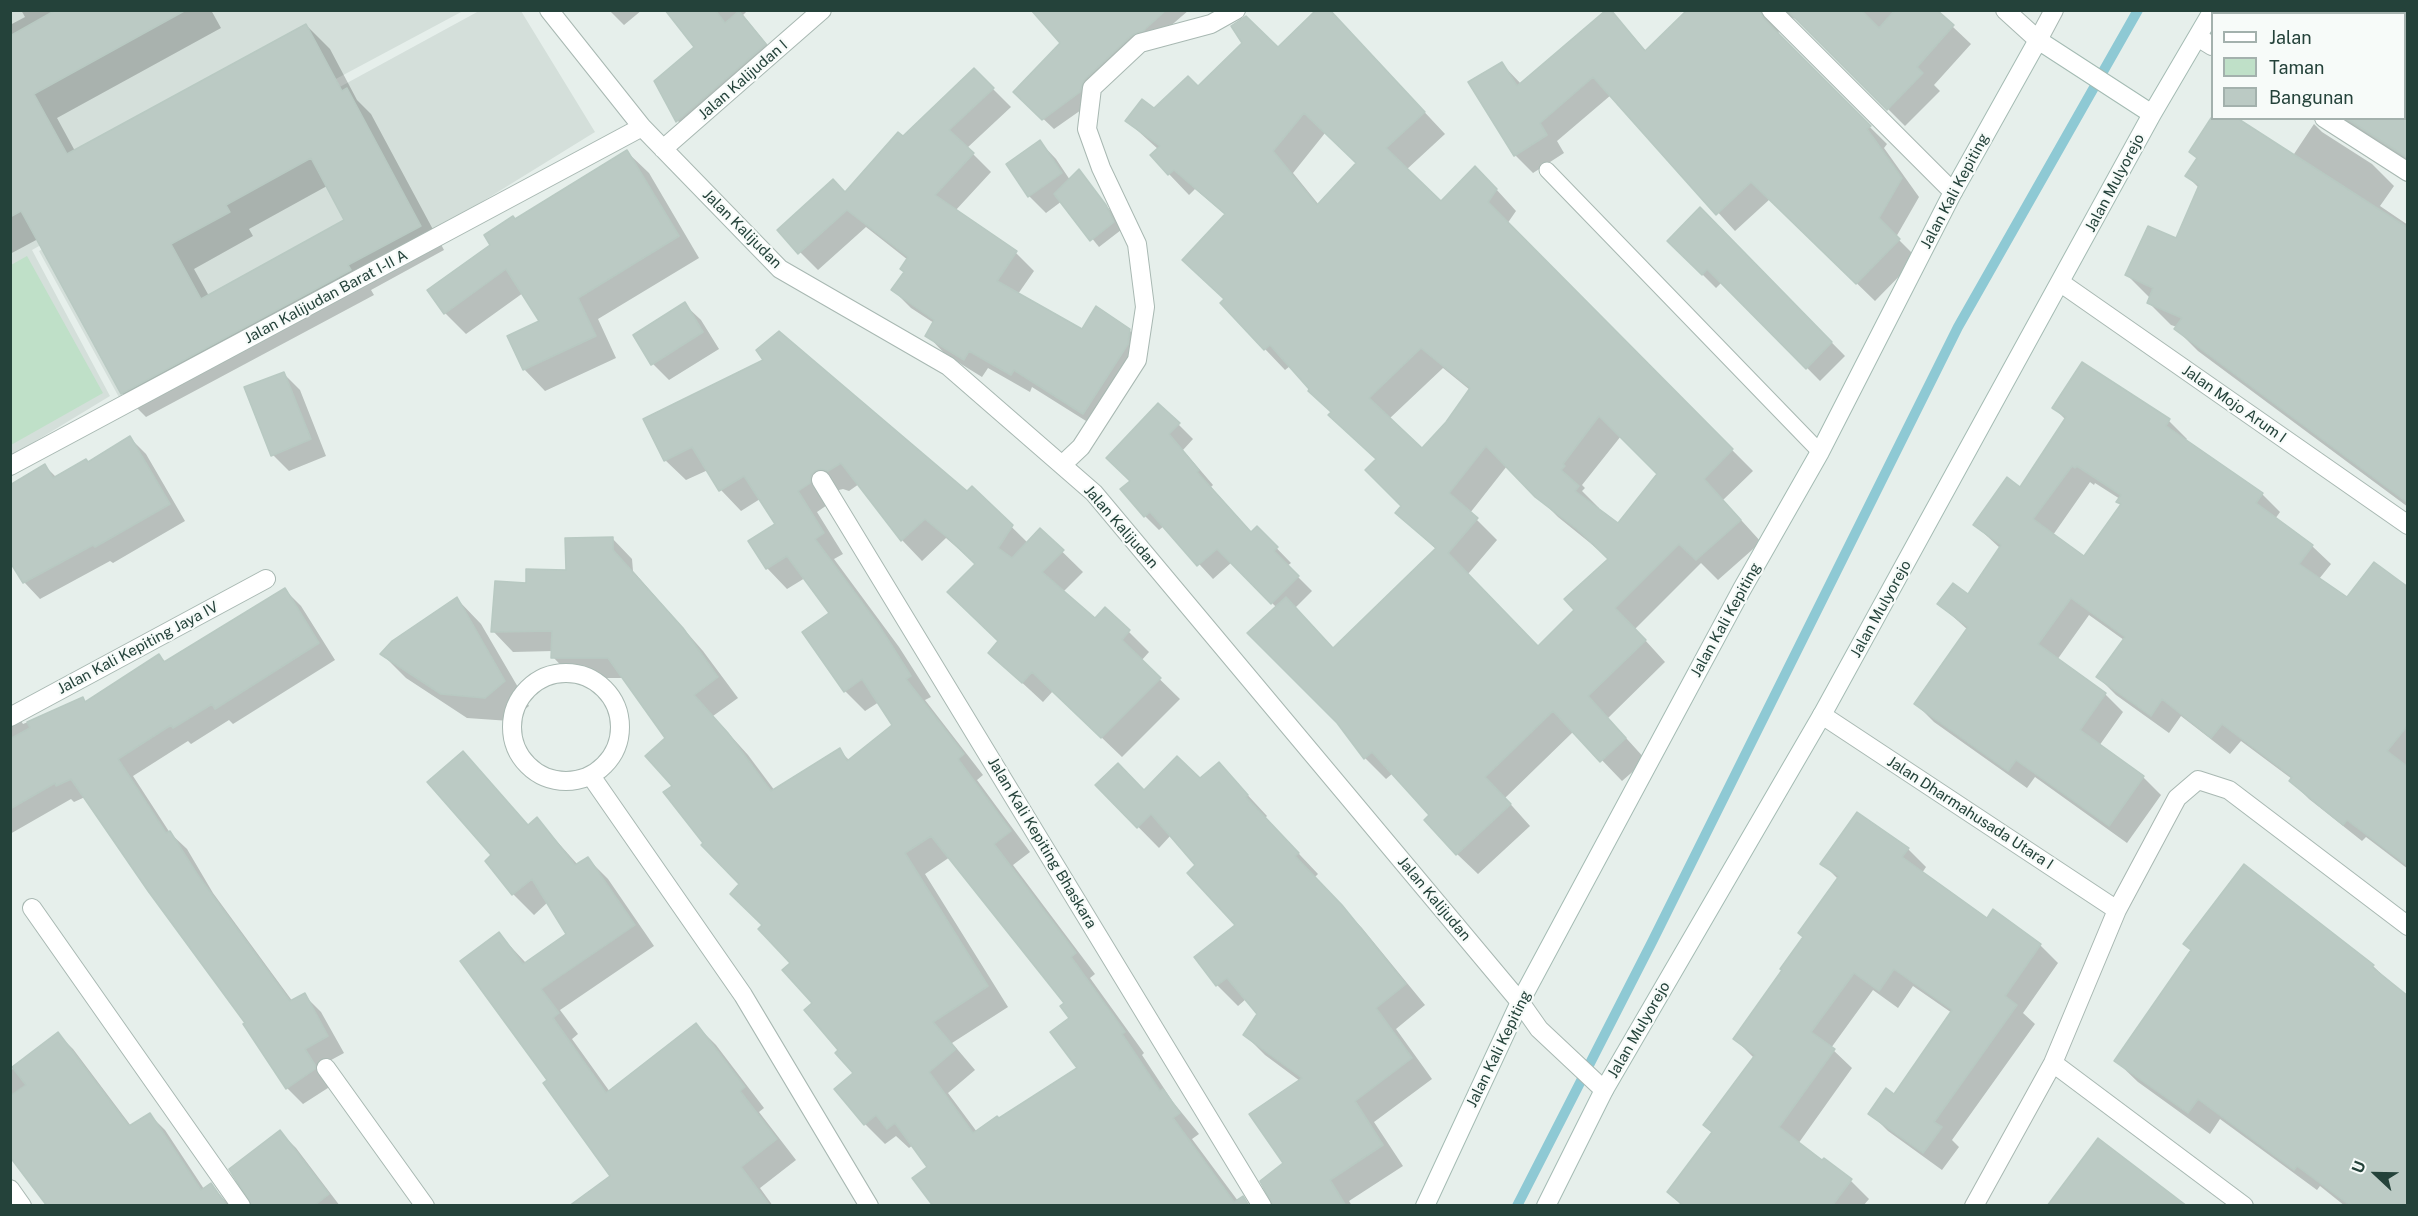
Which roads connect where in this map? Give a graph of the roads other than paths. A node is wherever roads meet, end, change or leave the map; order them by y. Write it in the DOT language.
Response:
graph roads {
  1 [pos="549,10"];
  2 [pos="822,10"];
  3 [pos="1236,10"];
  4 [pos="1771,10"];
  5 [pos="2005,10"];
  6 [pos="2049,13"];
  7 [pos="2211,19"];
  8 [pos="2038,40"];
  9 [pos="2206,42"];
  10 [pos="2152,114"];
  11 [pos="2327,120"];
  12 [pos="642,127"];
  13 [pos="663,149"];
  14 [pos="1547,170"];
  15 [pos="2408,172"];
  16 [pos="1953,192"];
  17 [pos="2061,283"];
  18 [pos="1820,452"];
  19 [pos="1062,465"];
  20 [pos="10,466"];
  21 [pos="821,480"];
  22 [pos="2408,525"];
  23 [pos="266,579"];
  24 [pos="1822,715"];
  25 [pos="10,717"];
  26 [pos="591,776"];
  27 [pos="32,908"];
  28 [pos="2117,910"];
  29 [pos="2408,926"];
  30 [pos="1520,1002"];
  31 [pos="2053,1063"];
  32 [pos="326,1068"];
  33 [pos="1599,1086"];
  34 [pos="10,1189"];
  35 [pos="22,1206"];
  36 [pos="241,1206"];
  37 [pos="424,1206"];
  38 [pos="869,1206"];
  39 [pos="1262,1206"];
  40 [pos="1425,1206"];
  41 [pos="1546,1206"];
  42 [pos="1974,1206"];
  43 [pos="2244,1206"];
  1 -- 12 [label="street, Jalan Kalijudan"];
  2 -- 13 [label="street, Jalan Kalijudan I"];
  3 -- 19 [label="street"];
  4 -- 16 [label="street"];
  5 -- 8 [label="street"];
  6 -- 8 [label="street, Jalan Kali Kepiting"];
  7 -- 9 [label="street, Jalan Mulyorejo"];
  8 -- 10 [label="street"];
  8 -- 16 [label="street, Jalan Kali Kepiting"];
  9 -- 10 [label="street, Jalan Mulyorejo"];
  10 -- 17 [label="street, Jalan Mulyorejo"];
  11 -- 15 [label="street"];
  12 -- 13 [label="street, Jalan Kalijudan"];
  12 -- 20 [label="street, Jalan Kalijudan Barat I-II A"];
  13 -- 19 [label="street, Jalan Kalijudan"];
  14 -- 18 [label="lane"];
  16 -- 18 [label="street, Jalan Kali Kepiting"];
  17 -- 22 [label="street, Jalan Mojo Arum I"];
  17 -- 24 [label="street, Jalan Mulyorejo"];
  18 -- 30 [label="street, Jalan Kali Kepiting"];
  19 -- 30 [label="street, Jalan Kalijudan"];
  21 -- 39 [label="street, Jalan Kali Kepiting Bhaskara"];
  23 -- 25 [label="street, Jalan Kali Kepiting Jaya IV"];
  24 -- 28 [label="street, Jalan Dharmahusada Utara I"];
  24 -- 33 [label="street, Jalan Mulyorejo"];
  26 -- 26 [label="street"];
  26 -- 38 [label="street"];
  27 -- 36 [label="street"];
  28 -- 29 [label="street"];
  28 -- 31 [label="street"];
  30 -- 33 [label="street, Jalan Kalijudan"];
  30 -- 40 [label="street, Jalan Kali Kepiting"];
  31 -- 42 [label="street"];
  31 -- 43 [label="street"];
  32 -- 37 [label="street"];
  33 -- 41 [label="street, Jalan Mulyorejo"];
  34 -- 35 [label="street"];
}
